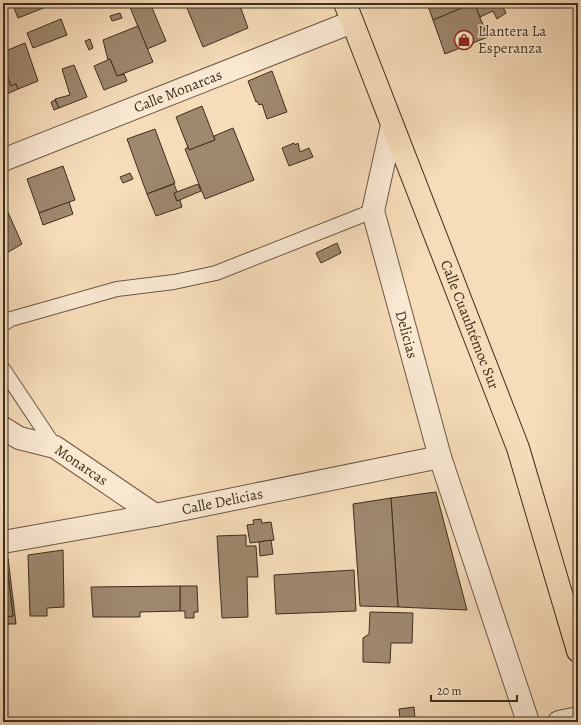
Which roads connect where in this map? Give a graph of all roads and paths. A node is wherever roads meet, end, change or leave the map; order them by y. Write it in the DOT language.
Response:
graph roads {
  1 [pos="349,12"];
  2 [pos="392,125"];
  3 [pos="3,160"];
  4 [pos="373,211"];
  5 [pos="3,324"];
  6 [pos="3,368"];
  7 [pos="3,428"];
  8 [pos="55,447"];
  9 [pos="440,457"];
  10 [pos="154,515"];
  11 [pos="3,542"];
  12 [pos="578,652"];
  13 [pos="578,718"];
  14 [pos="528,722"];
  15 [pos="559,722"];
  1 -- 2 [label="main road, Calle Cuauhtémoc Sur"];
  1 -- 3 [label="street, Calle Monarcas"];
  2 -- 4 [label="street"];
  2 -- 12 [label="main road, Calle Cuauhtémoc Sur"];
  4 -- 5 [label="lane"];
  4 -- 9 [label="street, Delicias"];
  6 -- 8 [label="lane"];
  7 -- 8 [label="street, Monarcas"];
  8 -- 10 [label="street, Monarcas"];
  9 -- 10 [label="street, Calle Delicias"];
  9 -- 14 [label="street, Delicias"];
  10 -- 11 [label="street, Calle Delicias"];
  13 -- 15 [label="street"];
}
